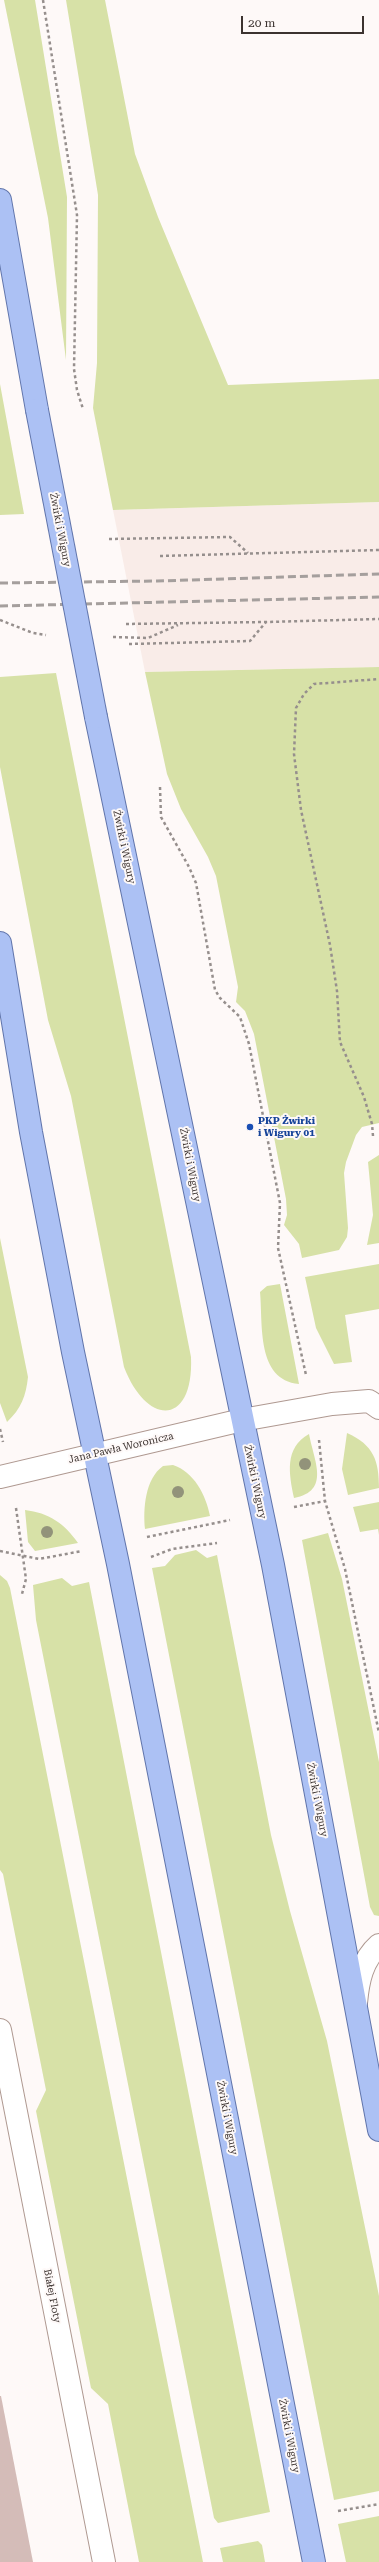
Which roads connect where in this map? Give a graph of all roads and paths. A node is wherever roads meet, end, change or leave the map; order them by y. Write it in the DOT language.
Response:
graph roads {
  1 [pos="43,0"];
  2 [pos="0,200"];
  3 [pos="83,409"];
  4 [pos="109,539"];
  5 [pos="379,550"];
  6 [pos="249,553"];
  7 [pos="160,556"];
  8 [pos="379,619"];
  9 [pos="266,622"];
  10 [pos="126,624"];
  11 [pos="129,644"];
  12 [pos="379,679"];
  13 [pos="160,787"];
  14 [pos="0,943"];
  15 [pos="373,1136"];
  16 [pos="306,1377"];
  17 [pos="379,1408"];
  18 [pos="242,1420"];
  19 [pos="319,1437"];
  20 [pos="95,1454"];
  21 [pos="0,1477"];
  22 [pos="325,1501"];
  23 [pos="292,1508"];
  24 [pos="17,1510"];
  25 [pos="212,1523"];
  26 [pos="146,1538"];
  27 [pos="217,1543"];
  28 [pos="0,1551"];
  29 [pos="86,1551"];
  30 [pos="22,1556"];
  31 [pos="149,1558"];
  32 [pos="22,1594"];
  33 [pos="379,1733"];
  34 [pos="379,1945"];
  35 [pos="355,2008"];
  36 [pos="0,2030"];
  37 [pos="379,2130"];
  38 [pos="379,2504"];
  39 [pos="336,2512"];
  40 [pos="104,2562"];
  41 [pos="314,2562"];
  1 -- 3 [label="path"];
  2 -- 18 [label="main road, Żwirki i Wigury, bridge"];
  4 -- 6 [label="path"];
  5 -- 6 [label="path"];
  6 -- 7 [label="path"];
  8 -- 9 [label="path"];
  9 -- 10 [label="path"];
  9 -- 11 [label="path"];
  12 -- 15 [label="path"];
  13 -- 16 [label="path"];
  14 -- 20 [label="main road, Żwirki i Wigury"];
  17 -- 18 [label="street, Jana Pawła Woronicza"];
  18 -- 20 [label="street, Jana Pawła Woronicza"];
  18 -- 35 [label="main road, Żwirki i Wigury"];
  19 -- 22 [label="path"];
  20 -- 21 [label="street, Jana Pawła Woronicza"];
  20 -- 41 [label="main road, Żwirki i Wigury"];
  22 -- 23 [label="path"];
  22 -- 33 [label="path"];
  24 -- 30 [label="path"];
  25 -- 26 [label="path"];
  27 -- 31 [label="path"];
  28 -- 30 [label="path"];
  29 -- 30 [label="path"];
  30 -- 32 [label="path"];
  34 -- 35 [label="street"];
  35 -- 37 [label="main road, Żwirki i Wigury"];
  36 -- 40 [label="street, Białej Floty"];
  38 -- 39 [label="path"];
}
